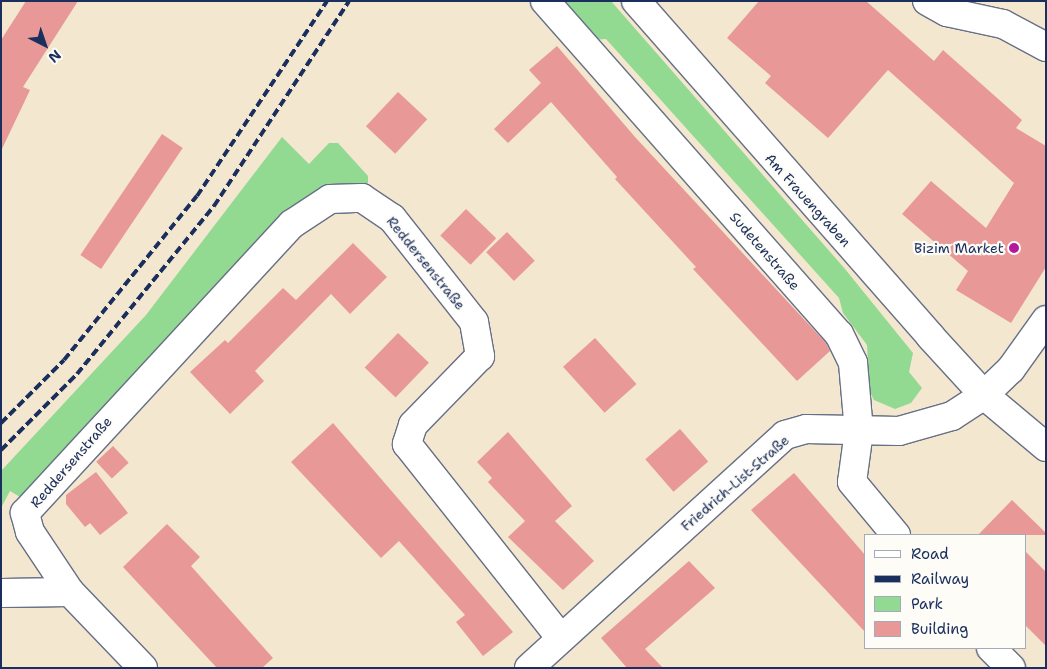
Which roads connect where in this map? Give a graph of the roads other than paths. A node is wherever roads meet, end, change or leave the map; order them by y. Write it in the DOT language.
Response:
graph roads {
  1 [pos="545,1"];
  2 [pos="636,1"];
  3 [pos="927,1"];
  4 [pos="1046,47"];
  5 [pos="1046,320"];
  6 [pos="984,395"];
  7 [pos="858,431"];
  8 [pos="1046,447"];
  9 [pos="895,534"];
  10 [pos="70,592"];
  11 [pos="1,593"];
  12 [pos="561,638"];
  13 [pos="992,649"];
  14 [pos="143,668"];
  15 [pos="529,668"];
  16 [pos="1011,668"];
  1 -- 7 [label="street, Sudetenstraße"];
  2 -- 6 [label="street, Am Frauengraben"];
  3 -- 4 [label="street"];
  5 -- 6 [label="street, Friedrich-List-Straße"];
  6 -- 7 [label="street, Friedrich-List-Straße"];
  6 -- 8 [label="street, Am Frauengraben"];
  7 -- 9 [label="street, Sudetenstraße"];
  7 -- 12 [label="street, Friedrich-List-Straße"];
  10 -- 11 [label="street"];
  10 -- 12 [label="street, Reddersenstraße"];
  10 -- 14 [label="street"];
  12 -- 15 [label="street, Friedrich-List-Straße"];
  13 -- 16 [label="street"];
}
